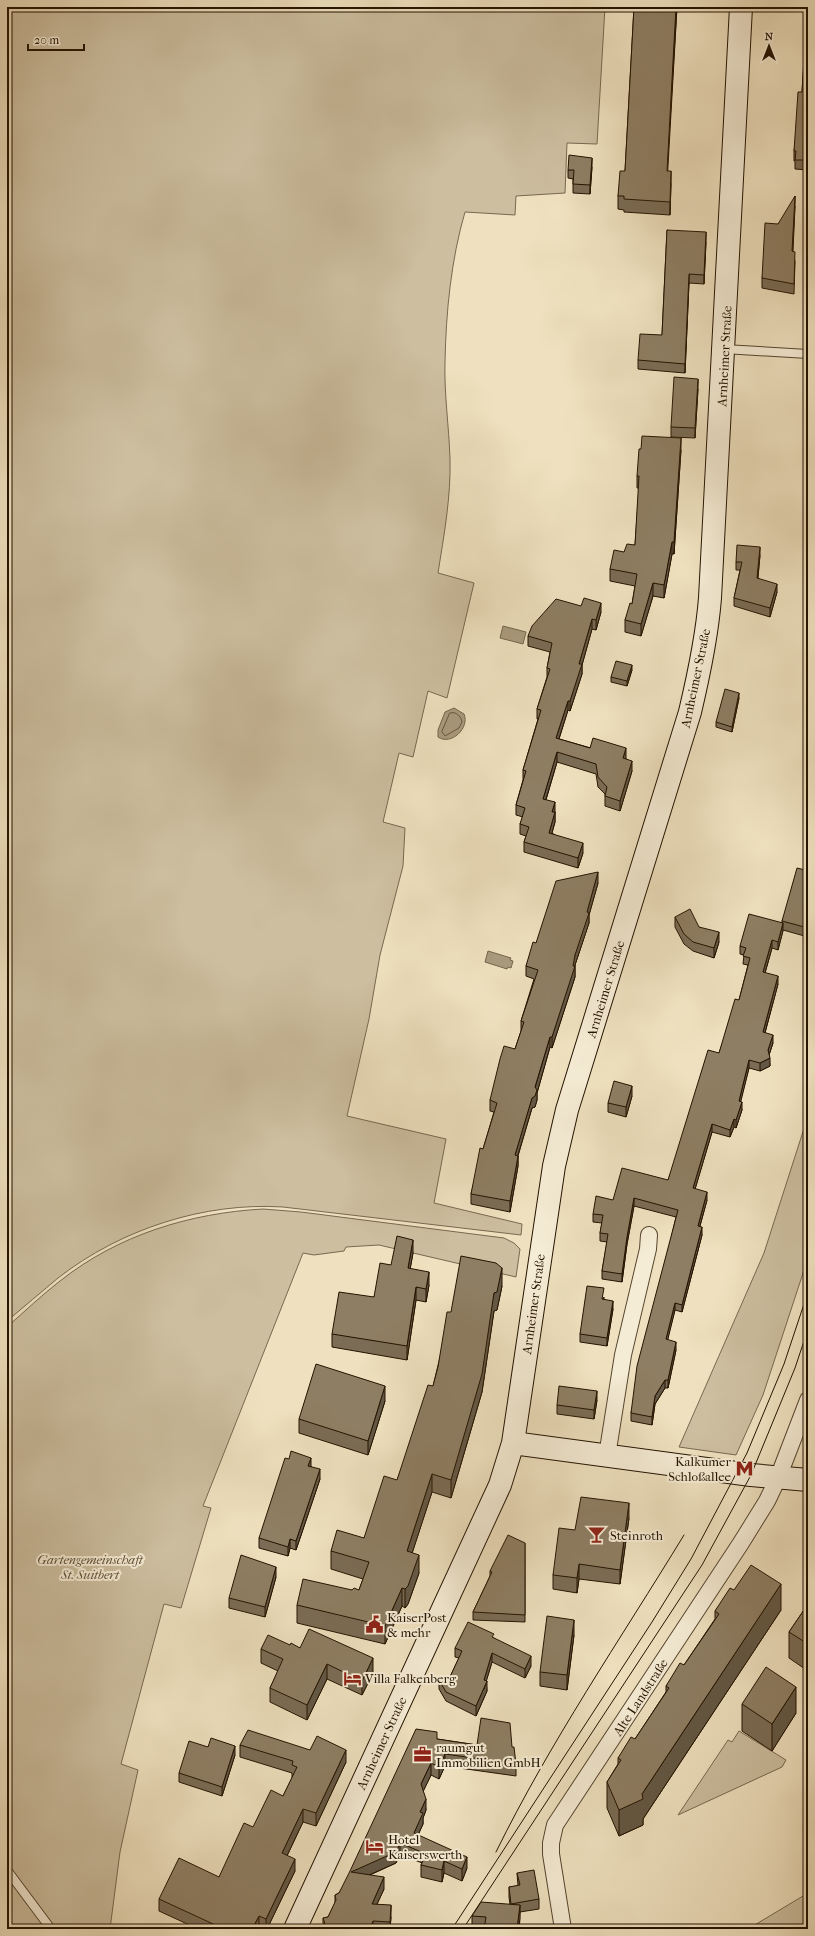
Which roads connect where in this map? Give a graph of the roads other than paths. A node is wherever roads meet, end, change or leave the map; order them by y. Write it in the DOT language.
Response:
graph roads {
  1 [pos="741,7"];
  2 [pos="724,349"];
  3 [pos="808,354"];
  4 [pos="649,1235"];
  5 [pos="808,1400"];
  6 [pos="804,1426"];
  7 [pos="514,1443"];
  8 [pos="607,1456"];
  9 [pos="778,1478"];
  10 [pos="808,1480"];
  11 [pos="7,1870"];
  12 [pos="51,1929"];
  13 [pos="295,1929"];
  14 [pos="563,1929"];
  1 -- 2 [label="main road, Arnheimer Straße"];
  2 -- 3 [label="lane"];
  2 -- 7 [label="main road, Arnheimer Straße"];
  4 -- 8 [label="street"];
  5 -- 6 [label="street, Alte Landstraße"];
  6 -- 9 [label="street, Alte Landstraße"];
  7 -- 8 [label="main road"];
  7 -- 13 [label="main road, Arnheimer Straße"];
  8 -- 9 [label="main road"];
  9 -- 10 [label="main road"];
  9 -- 14 [label="street, Alte Landstraße"];
  11 -- 12 [label="lane"];
}
